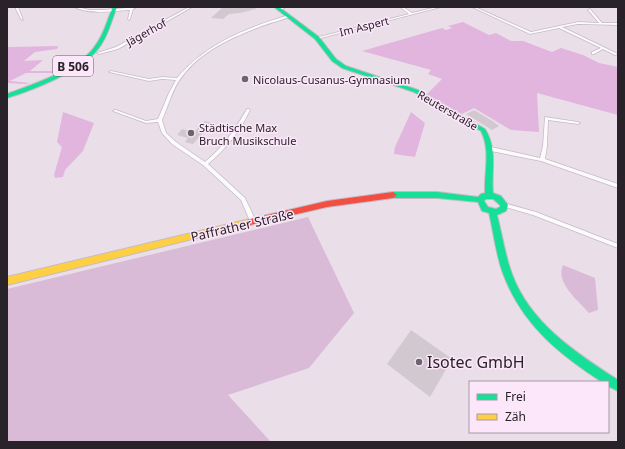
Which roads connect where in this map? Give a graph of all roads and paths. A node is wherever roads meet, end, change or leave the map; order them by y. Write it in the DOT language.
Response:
graph roads {
  1 [pos="17,7"];
  2 [pos="75,7"];
  3 [pos="136,7"];
  4 [pos="192,7"];
  5 [pos="401,7"];
  6 [pos="440,7"];
  7 [pos="473,7"];
  8 [pos="114,8"];
  9 [pos="280,8"];
  10 [pos="132,9"];
  11 [pos="589,10"];
  12 [pos="412,14"];
  13 [pos="290,16"];
  14 [pos="22,19"];
  15 [pos="129,19"];
  16 [pos="601,23"];
  17 [pos="618,24"];
  18 [pos="559,27"];
  19 [pos="316,38"];
  20 [pos="603,48"];
  21 [pos="99,53"];
  22 [pos="593,53"];
  23 [pos="616,54"];
  24 [pos="111,72"];
  25 [pos="178,79"];
  26 [pos="7,96"];
  27 [pos="248,110"];
  28 [pos="115,111"];
  29 [pos="160,120"];
  30 [pos="578,123"];
  31 [pos="491,149"];
  32 [pos="542,160"];
  33 [pos="205,164"];
  34 [pos="618,186"];
  35 [pos="489,195"];
  36 [pos="480,200"];
  37 [pos="504,205"];
  38 [pos="493,212"];
  39 [pos="253,221"];
  40 [pos="618,246"];
  41 [pos="7,281"];
  42 [pos="618,386"];
  1 -- 14 [label="street"];
  2 -- 8 [label="street"];
  3 -- 10 [label="street"];
  4 -- 21 [label="street, Jägerhof"];
  5 -- 12 [label="street, Im Aspert"];
  6 -- 12 [label="street, Im Aspert"];
  7 -- 18 [label="street"];
  8 -- 10 [label="street"];
  8 -- 26 [label="street, B 506"];
  9 -- 13 [label="street, Reuterstraße"];
  10 -- 15 [label="street"];
  11 -- 16 [label="street"];
  12 -- 19 [label="street, Im Aspert"];
  13 -- 19 [label="street, Reuterstraße"];
  13 -- 25 [label="street"];
  16 -- 17 [label="street"];
  16 -- 18 [label="street"];
  18 -- 20 [label="street"];
  19 -- 31 [label="street, Reuterstraße"];
  20 -- 22 [label="street"];
  20 -- 23 [label="street"];
  24 -- 25 [label="street"];
  25 -- 29 [label="street"];
  27 -- 33 [label="street"];
  28 -- 29 [label="street"];
  29 -- 33 [label="street"];
  30 -- 32 [label="street"];
  31 -- 32 [label="street"];
  31 -- 35 [label="street, Reuterstraße"];
  32 -- 34 [label="street"];
  33 -- 39 [label="street"];
  35 -- 36 [label="street"];
  35 -- 37 [label="street"];
  36 -- 38 [label="street"];
  36 -- 39 [label="street, Paffrather Straße"];
  37 -- 38 [label="street"];
  37 -- 40 [label="street"];
  38 -- 42 [label="street"];
  39 -- 41 [label="street, Paffrather Straße"];
}
